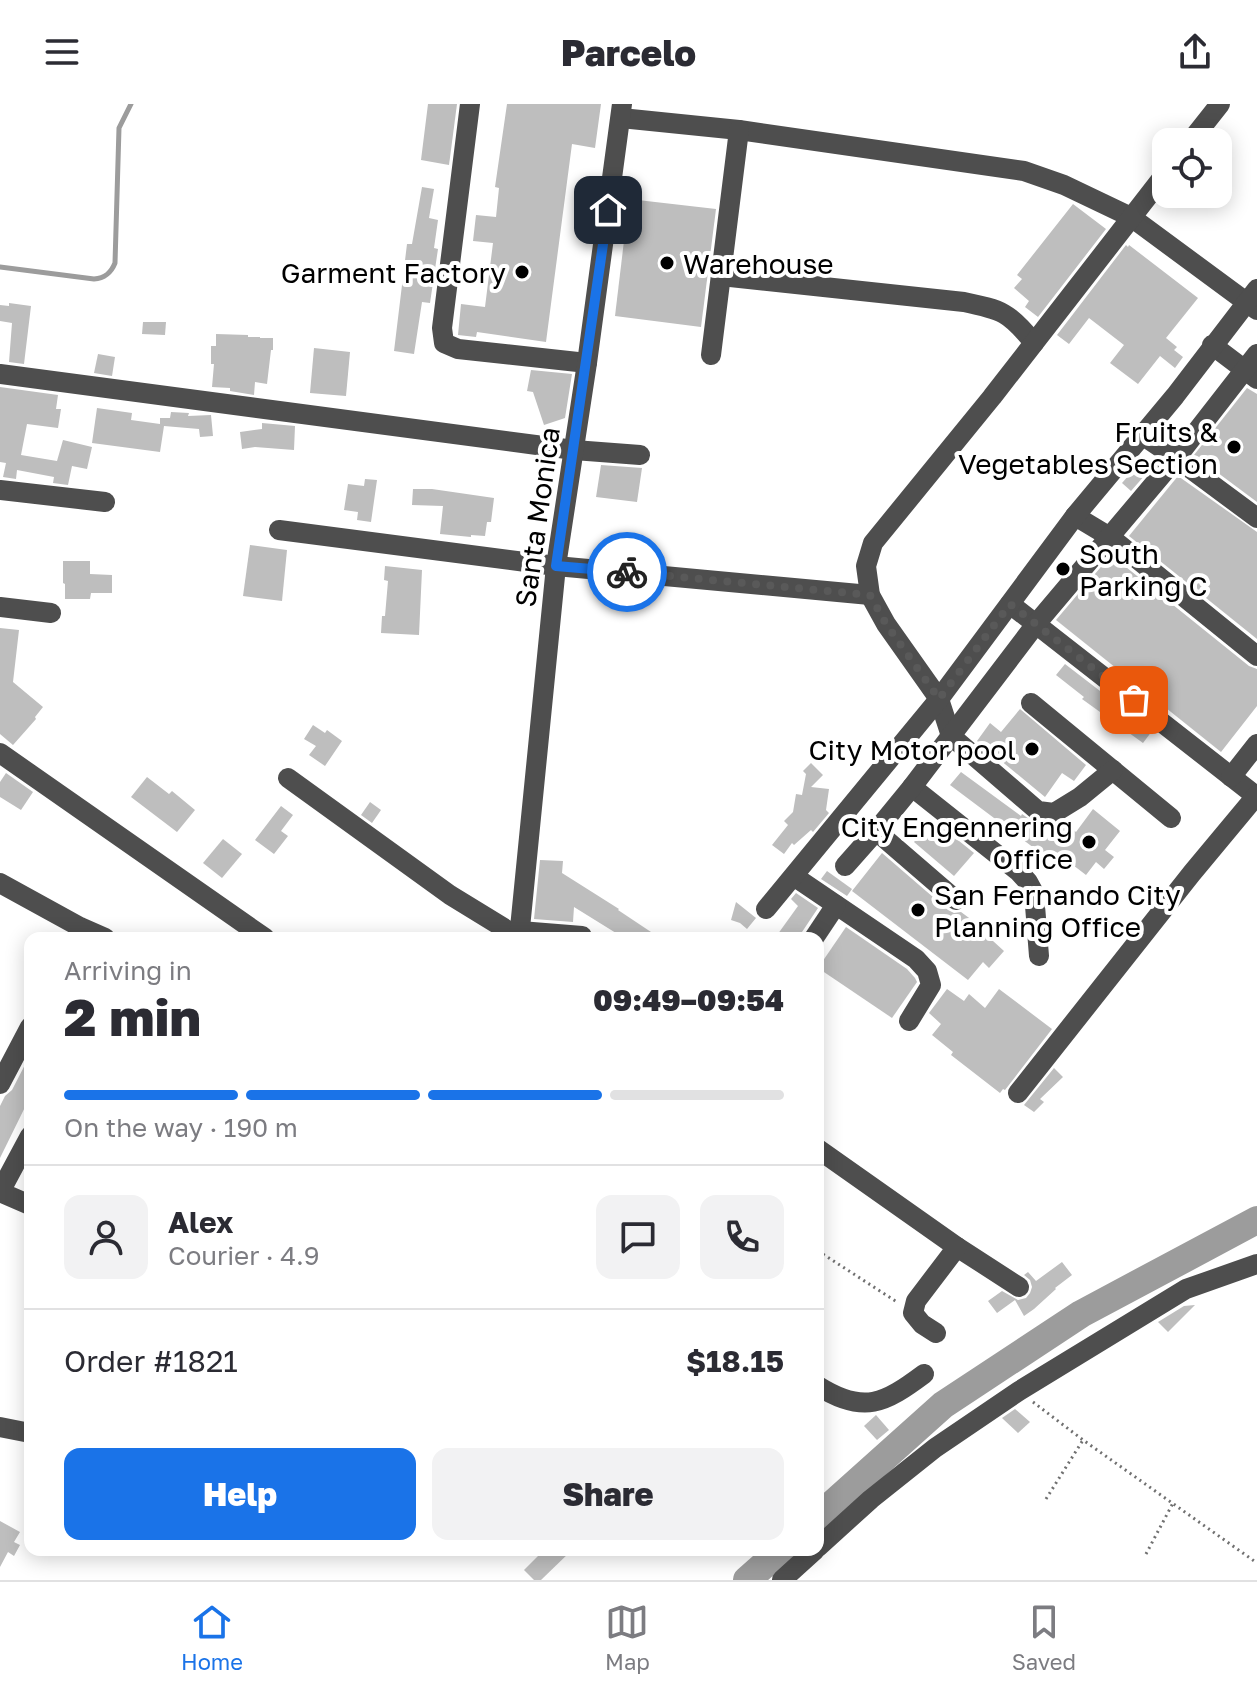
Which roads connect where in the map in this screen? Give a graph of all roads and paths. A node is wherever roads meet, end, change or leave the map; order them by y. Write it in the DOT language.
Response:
graph roads {
  1 [pos="470,104"];
  2 [pos="1220,104"];
  3 [pos="622,111"];
  4 [pos="1201,128"];
  5 [pos="739,130"];
  6 [pos="1152,191"];
  7 [pos="1131,217"];
  8 [pos="721,276"];
  9 [pos="1253,300"];
  10 [pos="1034,343"];
  11 [pos="1212,345"];
  12 [pos="711,355"];
  13 [pos="587,363"];
  14 [pos="1253,367"];
  15 [pos="0,374"];
  16 [pos="1142,435"];
  17 [pos="574,450"];
  18 [pos="640,455"];
  19 [pos="1176,458"];
  20 [pos="0,490"];
  21 [pos="105,502"];
  22 [pos="1075,516"];
  23 [pos="1257,518"];
  24 [pos="279,530"];
  25 [pos="1110,537"];
  26 [pos="556,566"];
  27 [pos="870,595"];
  28 [pos="1010,604"];
  29 [pos="0,607"];
  30 [pos="51,613"];
  31 [pos="1036,624"];
  32 [pos="1257,656"];
  33 [pos="939,699"];
  34 [pos="1031,703"];
  35 [pos="951,736"];
  36 [pos="1257,744"];
  37 [pos="0,753"];
  38 [pos="1113,770"];
  39 [pos="1231,777"];
  40 [pos="288,778"];
  41 [pos="912,787"];
  42 [pos="1256,796"];
  43 [pos="1171,818"];
  44 [pos="876,831"];
  45 [pos="845,866"];
  46 [pos="795,877"];
  47 [pos="0,883"];
  48 [pos="956,900"];
  49 [pos="836,905"];
  50 [pos="766,909"];
  51 [pos="78,932"];
  52 [pos="256,932"];
  53 [pos="513,932"];
  54 [pos="520,932"];
  55 [pos="818,932"];
  56 [pos="1039,956"];
  57 [pos="909,1021"];
  58 [pos="24,1036"];
  59 [pos="6,1061"];
  60 [pos="0,1084"];
  61 [pos="1018,1093"];
  62 [pos="24,1147"];
  63 [pos="824,1153"];
  64 [pos="24,1202"];
  65 [pos="957,1247"];
  66 [pos="824,1255"];
  67 [pos="1252,1271"];
  68 [pos="1019,1287"];
  69 [pos="913,1313"];
  70 [pos="936,1333"];
  71 [pos="924,1374"];
  72 [pos="824,1390"];
  73 [pos="1019,1391"];
  74 [pos="0,1427"];
  75 [pos="24,1432"];
  76 [pos="1083,1440"];
  77 [pos="1046,1499"];
  78 [pos="1173,1503"];
  79 [pos="824,1541"];
  80 [pos="1146,1554"];
  81 [pos="808,1556"];
  82 [pos="1257,1563"];
  83 [pos="782,1580"];
  1 -- 13 [label="street"];
  2 -- 4 [label="street"];
  3 -- 5 [label="street"];
  3 -- 13 [label="street, Santa Monica"];
  5 -- 7 [label="street"];
  5 -- 8 [label="street"];
  6 -- 7 [label="street"];
  7 -- 9 [label="street"];
  7 -- 10 [label="street"];
  8 -- 10 [label="street"];
  8 -- 12 [label="street"];
  9 -- 11 [label="street"];
  10 -- 27 [label="street"];
  11 -- 14 [label="street"];
  11 -- 16 [label="street"];
  13 -- 17 [label="street, Santa Monica"];
  14 -- 19 [label="street"];
  15 -- 17 [label="street"];
  16 -- 19 [label="street"];
  16 -- 22 [label="street"];
  17 -- 18 [label="street"];
  17 -- 26 [label="street, Santa Monica"];
  19 -- 23 [label="street"];
  19 -- 25 [label="street"];
  20 -- 21 [label="street"];
  22 -- 25 [label="street"];
  22 -- 28 [label="street"];
  24 -- 26 [label="street"];
  25 -- 31 [label="street"];
  25 -- 32 [label="street"];
  26 -- 27 [label="street"];
  26 -- 54 [label="street, Santa Monica"];
  27 -- 33 [label="street"];
  28 -- 31 [label="street"];
  28 -- 33 [label="street"];
  29 -- 30 [label="street"];
  31 -- 35 [label="street"];
  31 -- 39 [label="street"];
  33 -- 35 [label="street"];
  33 -- 46 [label="street"];
  34 -- 38 [label="street"];
  35 -- 38 [label="street"];
  35 -- 41 [label="street"];
  36 -- 39 [label="street"];
  37 -- 52 [label="street"];
  38 -- 43 [label="street"];
  39 -- 42 [label="street"];
  40 -- 53 [label="street"];
  41 -- 44 [label="street"];
  41 -- 56 [label="street"];
  42 -- 61 [label="street"];
  44 -- 45 [label="street"];
  44 -- 48 [label="street"];
  46 -- 49 [label="street"];
  46 -- 50 [label="street"];
  47 -- 51 [label="street"];
  49 -- 55 [label="street"];
  49 -- 57 [label="street"];
  58 -- 59 [label="street"];
  59 -- 60 [label="street"];
  62 -- 64 [label="street"];
  63 -- 65 [label="street"];
  65 -- 68 [label="street"];
  65 -- 69 [label="street"];
  66 -- 69 [label="path"];
  67 -- 73 [label="street"];
  69 -- 70 [label="street"];
  71 -- 72 [label="street"];
  73 -- 76 [label="path"];
  73 -- 79 [label="street"];
  74 -- 75 [label="street"];
  76 -- 77 [label="path"];
  76 -- 78 [label="path"];
  78 -- 80 [label="path"];
  78 -- 82 [label="path"];
  81 -- 83 [label="street"];
}
